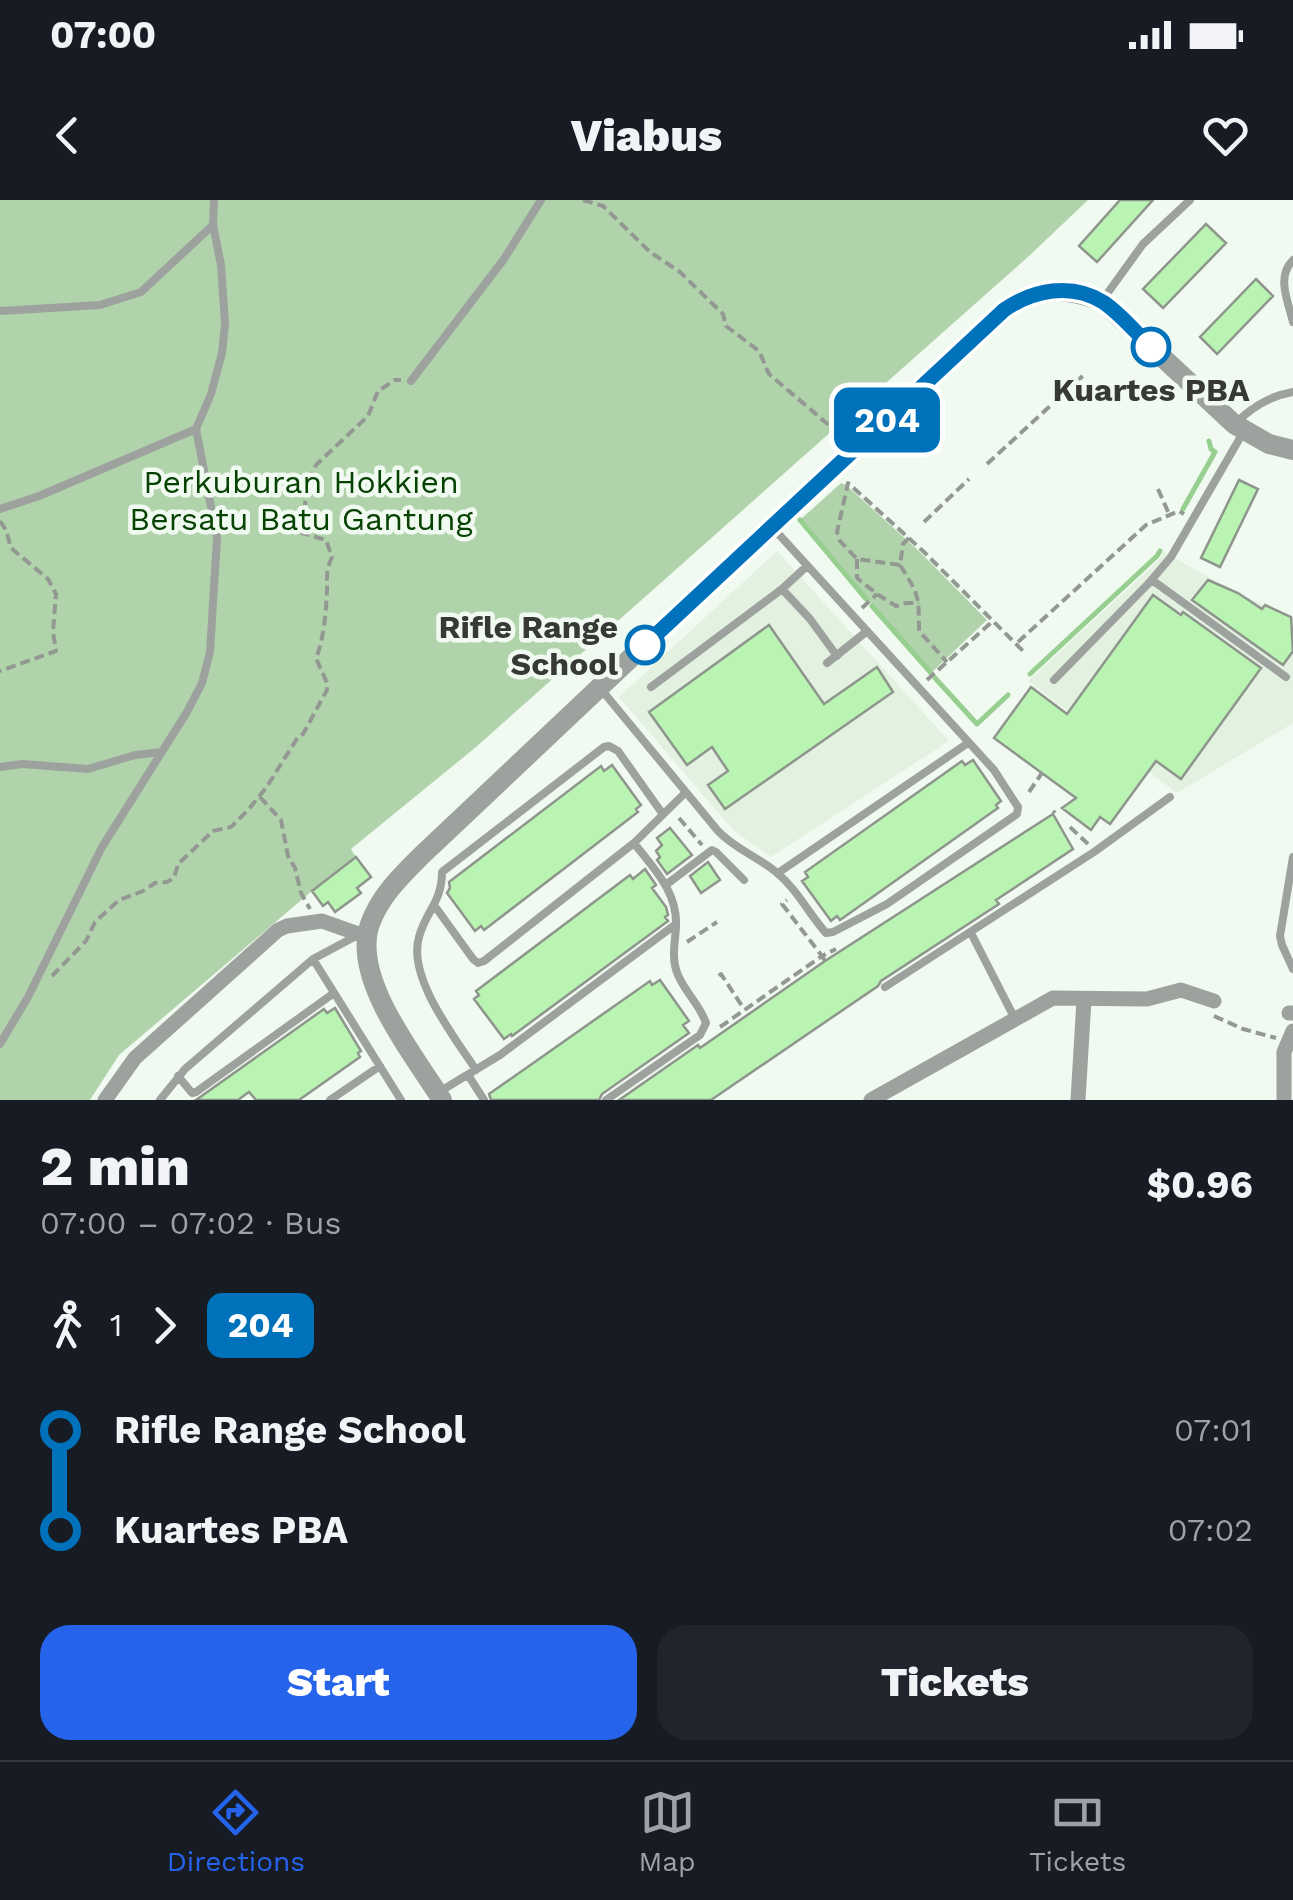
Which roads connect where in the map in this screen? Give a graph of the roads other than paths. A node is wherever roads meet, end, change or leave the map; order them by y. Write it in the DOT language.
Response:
graph roads {
  1 [pos="214,200"];
  2 [pos="541,200"];
  3 [pos="1190,200"];
  4 [pos="213,225"];
  5 [pos="1293,260"];
  6 [pos="1102,301"];
  7 [pos="0,311"];
  8 [pos="1293,322"];
  9 [pos="411,381"];
  10 [pos="1293,392"];
  11 [pos="1239,428"];
  12 [pos="196,429"];
  13 [pos="1293,450"];
  14 [pos="0,508"];
  15 [pos="772,527"];
  16 [pos="807,566"];
  17 [pos="1152,580"];
  18 [pos="782,589"];
  19 [pos="866,632"];
  20 [pos="837,656"];
  21 [pos="827,664"];
  22 [pos="1286,676"];
  23 [pos="1054,680"];
  24 [pos="600,688"];
  25 [pos="651,688"];
  26 [pos="968,743"];
  27 [pos="162,752"];
  28 [pos="0,767"];
  29 [pos="686,792"];
  30 [pos="1170,797"];
  31 [pos="662,813"];
  32 [pos="634,843"];
  33 [pos="424,853"];
  34 [pos="1293,857"];
  35 [pos="442,872"];
  36 [pos="778,873"];
  37 [pos="744,880"];
  38 [pos="667,884"];
  39 [pos="434,905"];
  40 [pos="676,924"];
  41 [pos="971,933"];
  42 [pos="362,936"];
  43 [pos="313,959"];
  44 [pos="1293,969"];
  45 [pos="885,987"];
  46 [pos="334,993"];
  47 [pos="1208,999"];
  48 [pos="1084,1000"];
  49 [pos="1015,1019"];
  50 [pos="1290,1035"];
  51 [pos="0,1044"];
  52 [pos="380,1066"];
  53 [pos="472,1073"];
  54 [pos="178,1076"];
  55 [pos="440,1096"];
  56 [pos="105,1100"];
  57 [pos="160,1100"];
  58 [pos="330,1100"];
  59 [pos="401,1100"];
  60 [pos="484,1100"];
  61 [pos="606,1100"];
  62 [pos="871,1100"];
  63 [pos="1078,1100"];
  64 [pos="1284,1100"];
  1 -- 4 [label="lane"];
  2 -- 9 [label="lane"];
  3 -- 6 [label="lane"];
  4 -- 7 [label="lane"];
  4 -- 12 [label="lane"];
  5 -- 8 [label="lane"];
  6 -- 11 [label="street"];
  6 -- 15 [label="street"];
  10 -- 11 [label="lane"];
  11 -- 13 [label="street"];
  11 -- 17 [label="lane"];
  12 -- 14 [label="lane"];
  12 -- 27 [label="lane"];
  15 -- 16 [label="lane"];
  15 -- 24 [label="street"];
  16 -- 18 [label="lane"];
  16 -- 19 [label="lane"];
  17 -- 22 [label="lane"];
  17 -- 23 [label="lane"];
  18 -- 20 [label="lane"];
  18 -- 25 [label="lane"];
  19 -- 20 [label="lane"];
  19 -- 26 [label="lane"];
  20 -- 21 [label="lane"];
  24 -- 29 [label="lane"];
  24 -- 33 [label="street"];
  26 -- 36 [label="lane"];
  26 -- 36 [label="lane"];
  27 -- 28 [label="lane"];
  27 -- 51 [label="lane"];
  29 -- 31 [label="lane"];
  29 -- 36 [label="lane"];
  30 -- 41 [label="lane"];
  31 -- 32 [label="lane"];
  31 -- 35 [label="lane"];
  32 -- 38 [label="lane"];
  32 -- 39 [label="lane"];
  33 -- 35 [label="lane"];
  33 -- 42 [label="street"];
  34 -- 44 [label="lane"];
  35 -- 39 [label="lane"];
  37 -- 38 [label="lane"];
  38 -- 40 [label="lane"];
  39 -- 53 [label="lane"];
  40 -- 53 [label="lane"];
  40 -- 61 [label="lane"];
  41 -- 45 [label="lane"];
  41 -- 49 [label="lane"];
  42 -- 43 [label="lane"];
  42 -- 55 [label="street"];
  42 -- 56 [label="street"];
  43 -- 46 [label="lane"];
  43 -- 54 [label="lane"];
  46 -- 52 [label="lane"];
  46 -- 54 [label="lane"];
  47 -- 48 [label="street"];
  48 -- 49 [label="street"];
  48 -- 63 [label="street"];
  49 -- 62 [label="street"];
  50 -- 64 [label="street"];
  52 -- 58 [label="lane"];
  52 -- 59 [label="lane"];
  53 -- 55 [label="lane"];
  53 -- 60 [label="lane"];
  54 -- 57 [label="lane"];
}
